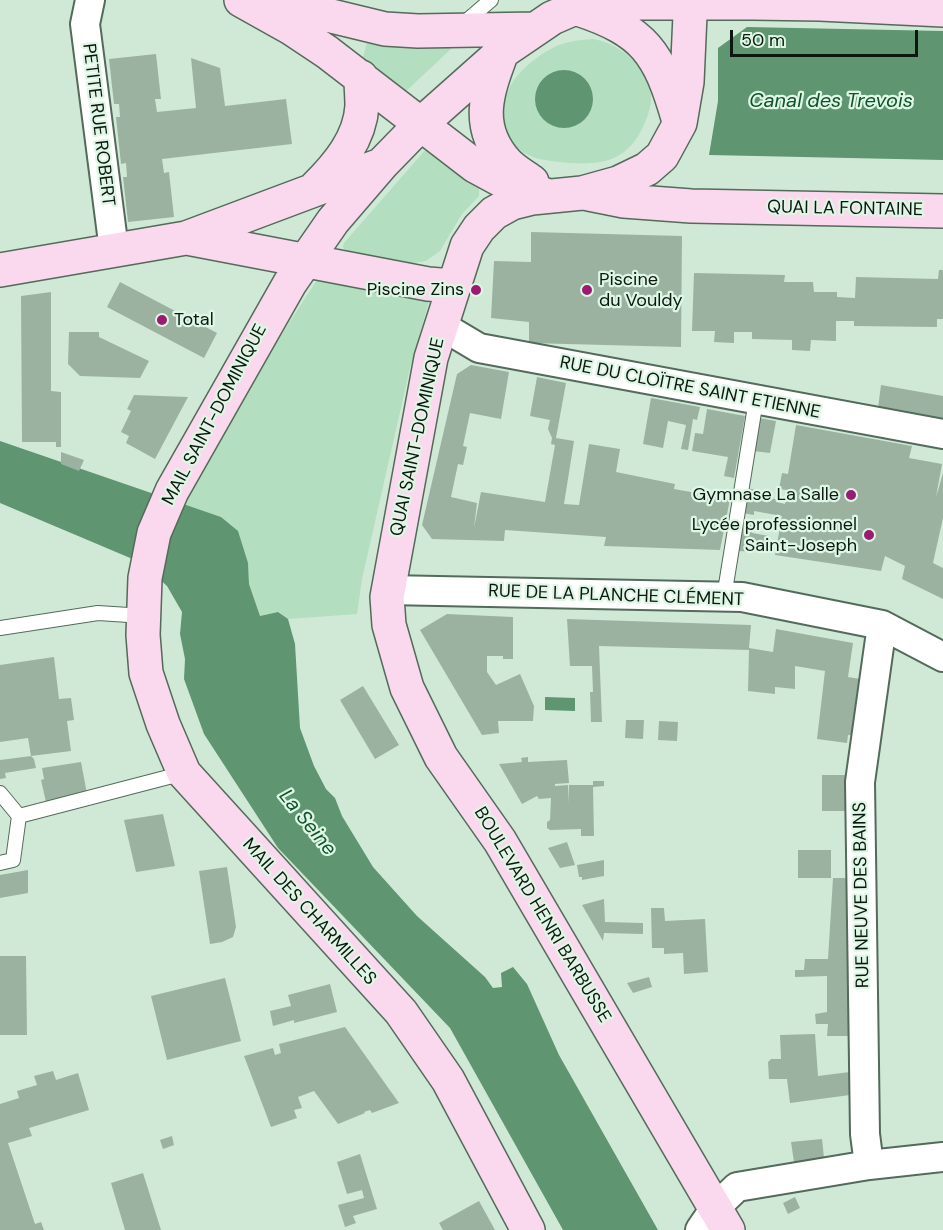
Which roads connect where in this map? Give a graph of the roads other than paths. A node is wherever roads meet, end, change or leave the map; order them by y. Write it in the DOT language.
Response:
graph roads {
  1 [pos="90,0"];
  2 [pos="241,0"];
  3 [pos="263,0"];
  4 [pos="491,0"];
  5 [pos="693,2"];
  6 [pos="874,3"];
  7 [pos="580,4"];
  8 [pos="943,10"];
  9 [pos="458,29"];
  10 [pos="536,29"];
  11 [pos="502,52"];
  12 [pos="361,78"];
  13 [pos="680,123"];
  14 [pos="421,124"];
  15 [pos="382,164"];
  16 [pos="310,192"];
  17 [pos="582,193"];
  18 [pos="550,196"];
  19 [pos="943,211"];
  20 [pos="186,238"];
  21 [pos="114,250"];
  22 [pos="304,261"];
  23 [pos="0,270"];
  24 [pos="453,286"];
  25 [pos="442,326"];
  26 [pos="756,400"];
  27 [pos="943,434"];
  28 [pos="145,578"];
  29 [pos="387,590"];
  30 [pos="724,597"];
  31 [pos="144,616"];
  32 [pos="882,625"];
  33 [pos="0,628"];
  34 [pos="943,657"];
  35 [pos="184,773"];
  36 [pos="0,794"];
  37 [pos="19,816"];
  38 [pos="0,863"];
  39 [pos="943,1157"];
  40 [pos="869,1166"];
  41 [pos="712,1222"];
  42 [pos="528,1230"];
  1 -- 21 [label="street, PETITE RUE ROBERT"];
  2 -- 12 [label="main road"];
  3 -- 9 [label="main road"];
  4 -- 9 [label="lane"];
  5 -- 6 [label="main road"];
  5 -- 7 [label="main road"];
  5 -- 13 [label="main road"];
  6 -- 8 [label="main road"];
  7 -- 10 [label="main road"];
  7 -- 13 [label="main road"];
  9 -- 10 [label="main road"];
  10 -- 11 [label="main road"];
  11 -- 14 [label="main road, MAIL SAINT-DOMINIQUE"];
  11 -- 18 [label="main road"];
  12 -- 14 [label="main road"];
  12 -- 16 [label="main road"];
  13 -- 17 [label="main road"];
  14 -- 15 [label="main road, MAIL SAINT-DOMINIQUE"];
  14 -- 18 [label="main road"];
  15 -- 16 [label="main road"];
  15 -- 22 [label="main road, MAIL SAINT-DOMINIQUE"];
  16 -- 20 [label="main road"];
  17 -- 18 [label="main road"];
  17 -- 19 [label="main road, QUAI LA FONTAINE"];
  18 -- 24 [label="main road, QUAI SAINT-DOMINIQUE"];
  20 -- 21 [label="main road"];
  20 -- 22 [label="main road"];
  21 -- 23 [label="main road"];
  22 -- 24 [label="main road"];
  22 -- 28 [label="main road, MAIL SAINT-DOMINIQUE"];
  24 -- 25 [label="main road, QUAI SAINT-DOMINIQUE"];
  25 -- 26 [label="street, RUE DU CLOÏTRE SAINT ETIENNE"];
  25 -- 29 [label="main road, QUAI SAINT-DOMINIQUE"];
  26 -- 27 [label="street, RUE DU CLOÏTRE SAINT ETIENNE"];
  26 -- 30 [label="lane"];
  28 -- 31 [label="main road, MAIL DES CHARMILLES"];
  29 -- 30 [label="street, RUE DE LA PLANCHE CLÉMENT"];
  29 -- 41 [label="main road, BOULEVARD HENRI BARBUSSE"];
  30 -- 32 [label="street, RUE DE LA PLANCHE CLÉMENT"];
  31 -- 33 [label="lane"];
  31 -- 35 [label="main road, MAIL DES CHARMILLES"];
  32 -- 34 [label="street, RUE DE LA PLANCHE CLÉMENT"];
  32 -- 40 [label="street, RUE NEUVE DES BAINS"];
  35 -- 37 [label="lane"];
  35 -- 42 [label="main road, MAIL DES CHARMILLES"];
  36 -- 37 [label="lane"];
  37 -- 38 [label="lane"];
  39 -- 40 [label="street"];
  40 -- 41 [label="street"];
}
